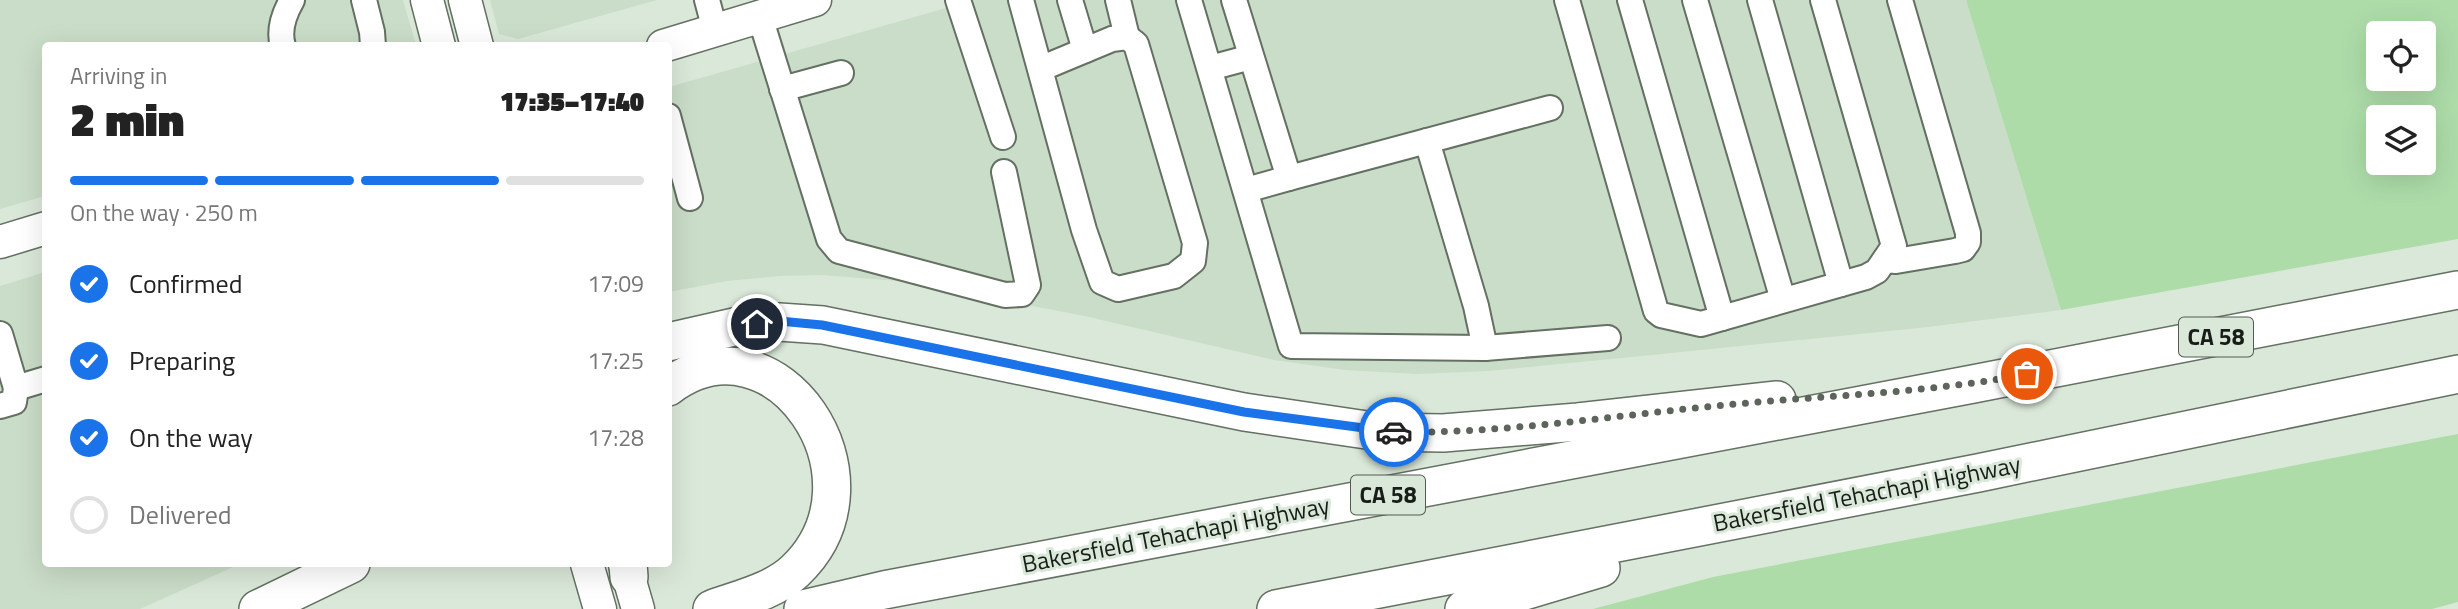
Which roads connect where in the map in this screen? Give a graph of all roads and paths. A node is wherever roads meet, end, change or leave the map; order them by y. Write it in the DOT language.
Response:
graph roads {
  1 [pos="292,0"];
  2 [pos="364,0"];
  3 [pos="427,0"];
  4 [pos="465,0"];
  5 [pos="706,0"];
  6 [pos="815,0"];
  7 [pos="958,0"];
  8 [pos="1021,0"];
  9 [pos="1070,0"];
  10 [pos="1118,0"];
  11 [pos="1189,0"];
  12 [pos="1234,0"];
  13 [pos="1567,0"];
  14 [pos="1630,0"];
  15 [pos="1695,0"];
  16 [pos="1760,0"];
  17 [pos="1823,0"];
  18 [pos="1900,0"];
  19 [pos="760,17"];
  20 [pos="715,30"];
  21 [pos="1126,37"];
  22 [pos="282,42"];
  23 [pos="373,42"];
  24 [pos="438,42"];
  25 [pos="476,42"];
  26 [pos="672,43"];
  27 [pos="1085,50"];
  28 [pos="1251,57"];
  29 [pos="1210,68"];
  30 [pos="1040,69"];
  31 [pos="841,73"];
  32 [pos="782,89"];
  33 [pos="1550,108"];
  34 [pos="672,130"];
  35 [pos="1003,137"];
  36 [pos="1427,141"];
  37 [pos="1004,172"];
  38 [pos="1289,178"];
  39 [pos="1246,190"];
  40 [pos="691,198"];
  41 [pos="42,229"];
  42 [pos="0,242"];
  43 [pos="1885,260"];
  44 [pos="1841,284"];
  45 [pos="2458,290"];
  46 [pos="1783,300"];
  47 [pos="1722,318"];
  48 [pos="0,334"];
  49 [pos="1608,338"];
  50 [pos="672,341"];
  51 [pos="1485,348"];
  52 [pos="2458,374"];
  53 [pos="42,381"];
  54 [pos="1973,384"];
  55 [pos="672,385"];
  56 [pos="8,397"];
  57 [pos="1979,474"];
  58 [pos="345,567"];
  59 [pos="588,567"];
  60 [pos="258,609"];
  61 [pos="600,609"];
  62 [pos="712,609"];
  63 [pos="803,609"];
  64 [pos="1276,609"];
  65 [pos="1464,609"];
  1 -- 22 [label="lane"];
  2 -- 23 [label="lane"];
  3 -- 24 [label="main road"];
  4 -- 25 [label="main road"];
  5 -- 20 [label="lane"];
  6 -- 19 [label="main road"];
  7 -- 35 [label="lane"];
  8 -- 30 [label="lane"];
  9 -- 27 [label="lane"];
  10 -- 21 [label="lane"];
  11 -- 29 [label="lane"];
  12 -- 28 [label="lane"];
  13 -- 47 [label="lane"];
  14 -- 47 [label="lane"];
  15 -- 46 [label="lane"];
  16 -- 44 [label="lane"];
  17 -- 43 [label="lane"];
  18 -- 43 [label="lane"];
  19 -- 20 [label="main road"];
  19 -- 32 [label="lane"];
  20 -- 26 [label="main road"];
  21 -- 27 [label="lane"];
  21 -- 30 [label="lane"];
  27 -- 30 [label="lane"];
  28 -- 29 [label="lane"];
  28 -- 38 [label="lane"];
  29 -- 39 [label="lane"];
  31 -- 32 [label="lane"];
  32 -- 37 [label="lane"];
  33 -- 36 [label="lane"];
  34 -- 40 [label="lane"];
  36 -- 38 [label="lane"];
  36 -- 51 [label="lane"];
  38 -- 39 [label="lane"];
  39 -- 51 [label="lane"];
  41 -- 42 [label="main road"];
  43 -- 44 [label="lane"];
  44 -- 46 [label="lane"];
  45 -- 54 [label="highway, Bakersfield Tehachapi Highway / CA 58"];
  46 -- 47 [label="lane"];
  48 -- 56 [label="lane"];
  49 -- 51 [label="lane"];
  50 -- 54 [label="highway"];
  52 -- 57 [label="highway, Bakersfield Tehachapi Highway"];
  53 -- 56 [label="lane"];
  54 -- 63 [label="highway, Bakersfield Tehachapi Highway / CA 58"];
  55 -- 62 [label="highway"];
  57 -- 64 [label="highway, Bakersfield Tehachapi Highway"];
  57 -- 65 [label="highway"];
  58 -- 60 [label="highway"];
  59 -- 61 [label="main road"];
}
